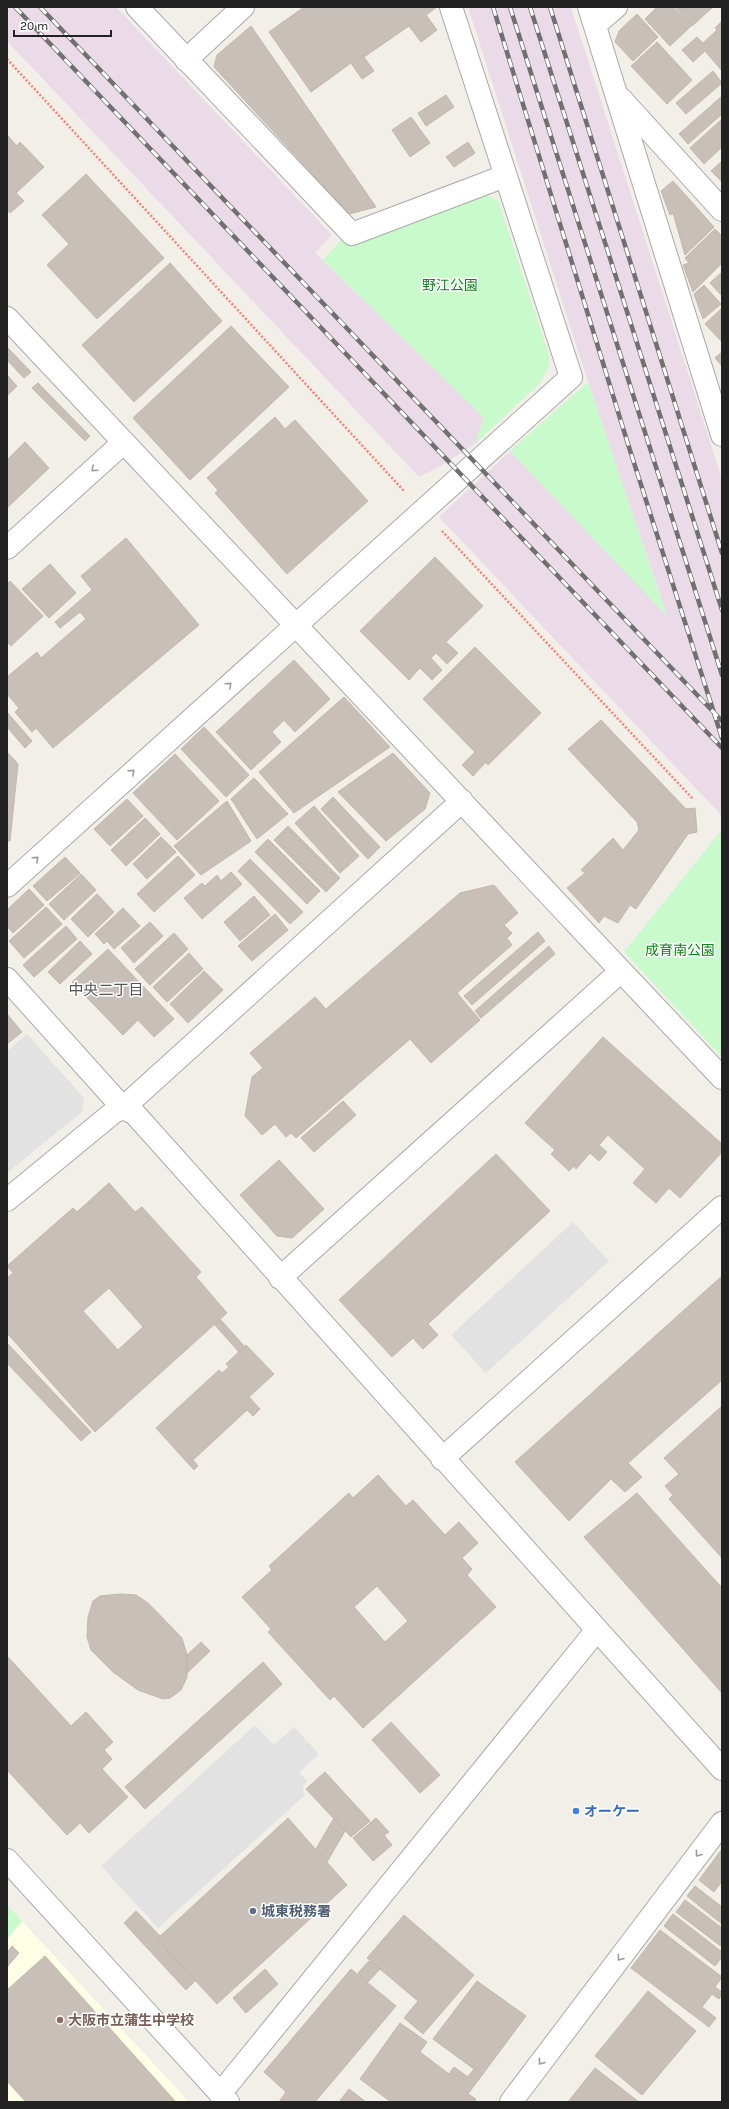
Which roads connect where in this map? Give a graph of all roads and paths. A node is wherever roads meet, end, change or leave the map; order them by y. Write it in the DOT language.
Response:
graph roads {
  1 [pos="137,7"];
  2 [pos="243,7"];
  3 [pos="451,7"];
  4 [pos="616,7"];
  5 [pos="592,16"];
  6 [pos="7,59"];
  7 [pos="186,60"];
  8 [pos="616,94"];
  9 [pos="505,176"];
  10 [pos="722,210"];
  11 [pos="7,318"];
  12 [pos="722,435"];
  13 [pos="123,443"];
  14 [pos="423,511"];
  15 [pos="7,548"];
  16 [pos="295,626"];
  17 [pos="693,798"];
  18 [pos="462,801"];
  19 [pos="7,886"];
  20 [pos="621,971"];
  21 [pos="7,979"];
  22 [pos="722,1078"];
  23 [pos="123,1108"];
  24 [pos="7,1200"];
  25 [pos="722,1207"];
  26 [pos="280,1278"];
  27 [pos="442,1459"];
  28 [pos="596,1630"];
  29 [pos="722,1769"];
  30 [pos="722,1823"];
  31 [pos="7,1860"];
  32 [pos="224,2098"];
  33 [pos="511,2102"];
  1 -- 7 [label="street"];
  2 -- 7 [label="street"];
  3 -- 9 [label="street"];
  4 -- 5 [label="street"];
  5 -- 8 [label="street"];
  6 -- 14 [label="path"];
  7 -- 9 [label="street"];
  8 -- 10 [label="street"];
  8 -- 12 [label="street"];
  9 -- 14 [label="street"];
  11 -- 13 [label="street"];
  13 -- 15 [label="street, one-way"];
  13 -- 16 [label="street"];
  14 -- 16 [label="street"];
  14 -- 17 [label="path"];
  16 -- 18 [label="street"];
  19 -- 16 [label="street, one-way"];
  18 -- 20 [label="street"];
  18 -- 23 [label="street"];
  20 -- 22 [label="street"];
  20 -- 26 [label="street"];
  21 -- 23 [label="street"];
  23 -- 24 [label="street"];
  23 -- 26 [label="street"];
  25 -- 27 [label="street"];
  26 -- 27 [label="street"];
  27 -- 28 [label="street"];
  28 -- 29 [label="street"];
  28 -- 32 [label="street"];
  30 -- 33 [label="street, one-way"];
  31 -- 32 [label="street"];
}
